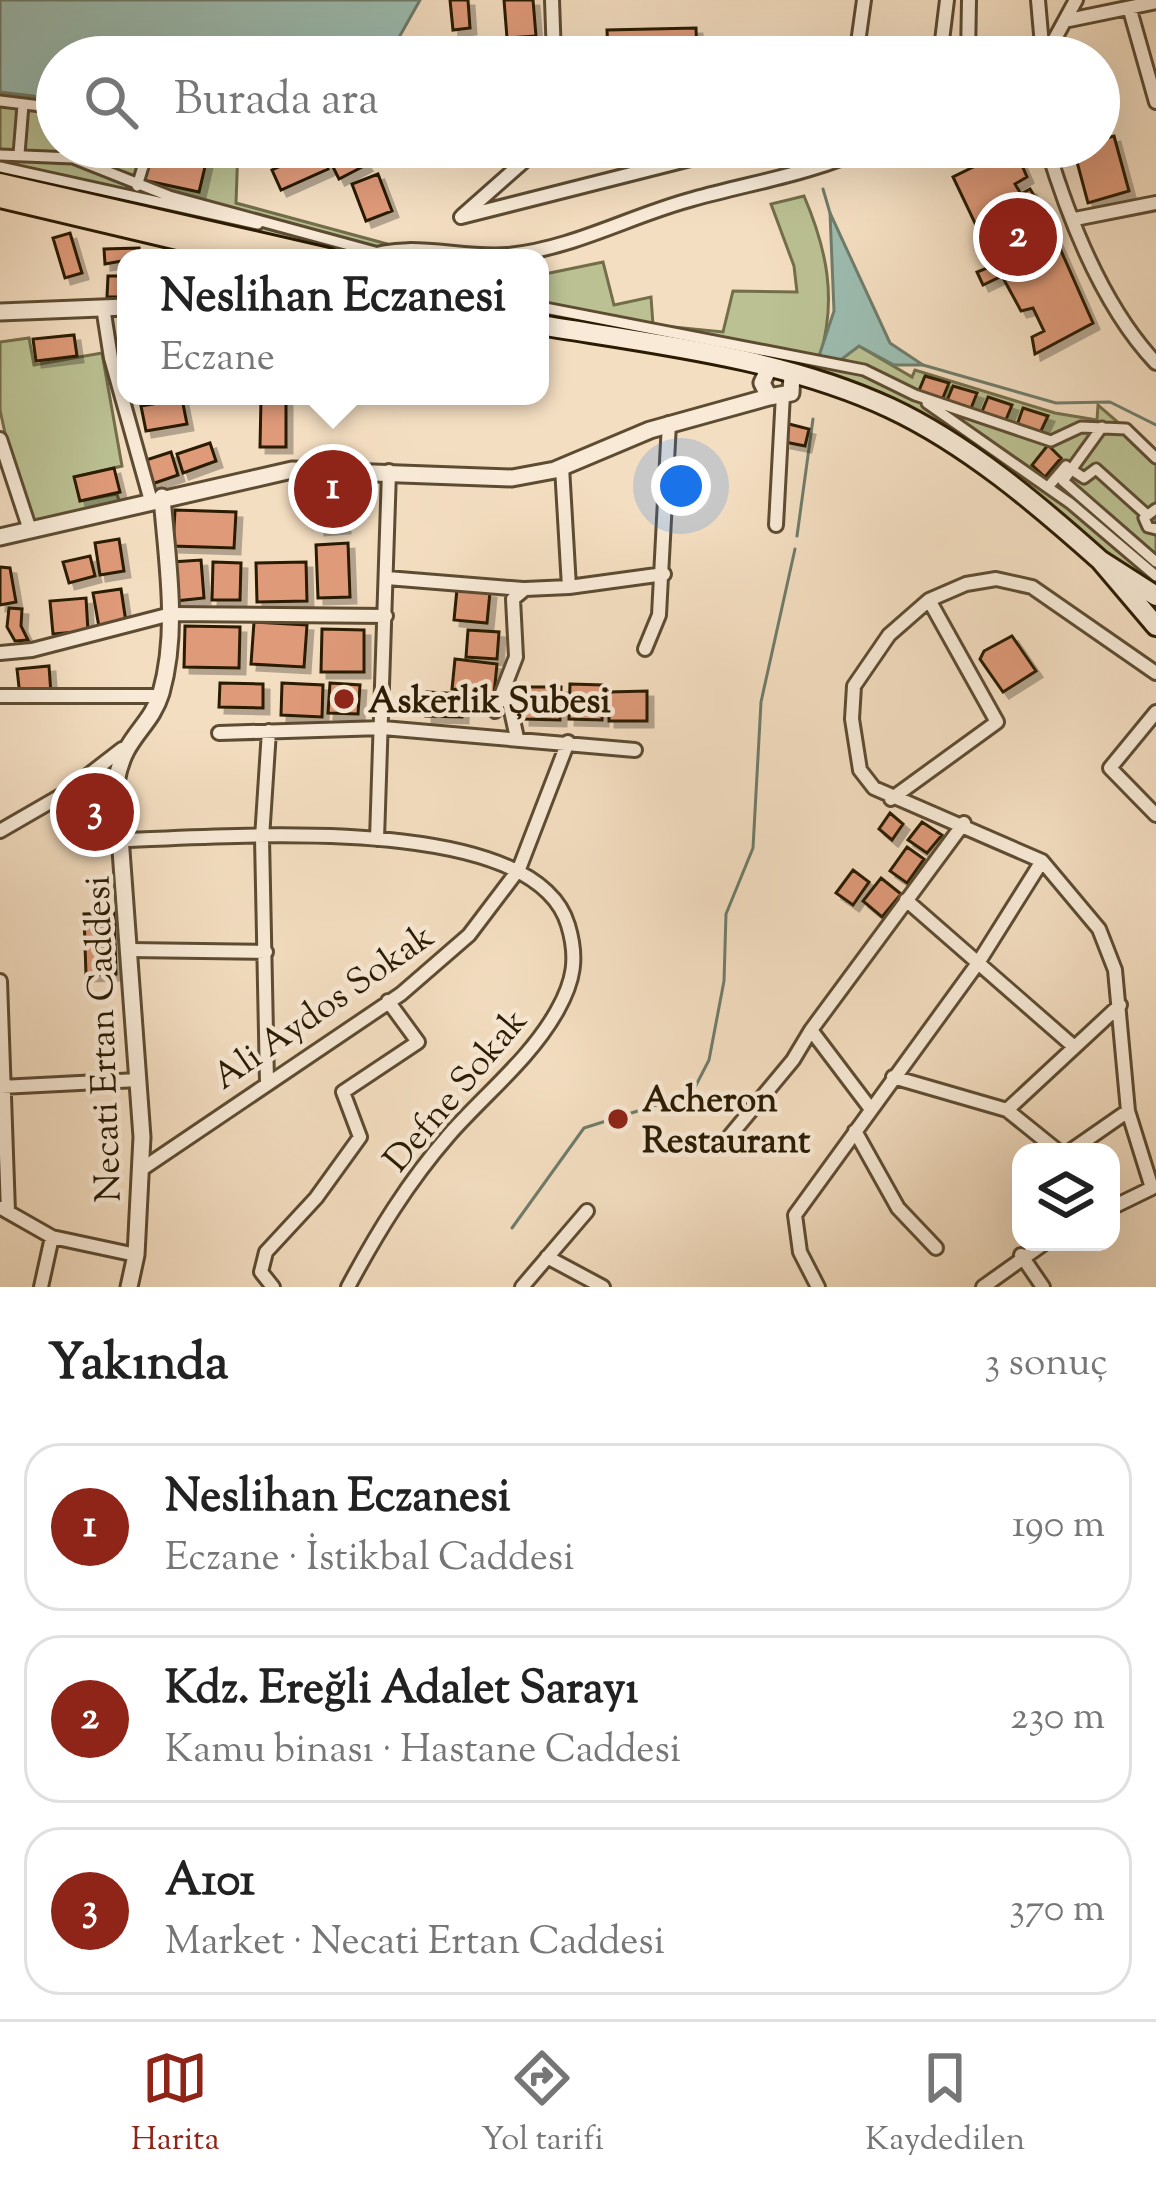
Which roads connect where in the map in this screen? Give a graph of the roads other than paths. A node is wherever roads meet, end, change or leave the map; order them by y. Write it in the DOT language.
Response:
graph roads {
  1 [pos="552,0"];
  2 [pos="864,0"];
  3 [pos="947,0"];
  4 [pos="969,0"];
  5 [pos="1038,0"];
  6 [pos="1076,0"];
  7 [pos="1156,2"];
  8 [pos="1130,10"];
  9 [pos="1069,20"];
  10 [pos="553,36"];
  11 [pos="859,36"];
  12 [pos="943,36"];
  13 [pos="968,36"];
  14 [pos="1042,36"];
  15 [pos="1058,36"];
  16 [pos="0,101"];
  17 [pos="1156,102"];
  18 [pos="22,105"];
  19 [pos="36,107"];
  20 [pos="19,154"];
  21 [pos="0,155"];
  22 [pos="36,156"];
  23 [pos="0,167"];
  24 [pos="98,168"];
  25 [pos="142,168"];
  26 [pos="516,168"];
  27 [pos="655,168"];
  28 [pos="820,168"];
  29 [pos="1055,168"];
  30 [pos="0,183"];
  31 [pos="137,186"];
  32 [pos="0,198"];
  33 [pos="1156,203"];
  34 [pos="1075,219"];
  35 [pos="216,249"];
  36 [pos="289,249"];
  37 [pos="349,249"];
  38 [pos="353,249"];
  39 [pos="538,249"];
  40 [pos="103,307"];
  41 [pos="117,307"];
  42 [pos="549,309"];
  43 [pos="0,312"];
  44 [pos="549,326"];
  45 [pos="1156,362"];
  46 [pos="117,379"];
  47 [pos="784,389"];
  48 [pos="908,391"];
  49 [pos="126,405"];
  50 [pos="669,424"];
  51 [pos="1102,427"];
  52 [pos="0,439"];
  53 [pos="1156,458"];
  54 [pos="562,467"];
  55 [pos="1073,469"];
  56 [pos="389,471"];
  57 [pos="1048,487"];
  58 [pos="157,499"];
  59 [pos="1130,500"];
  60 [pos="1151,511"];
  61 [pos="776,525"];
  62 [pos="1108,528"];
  63 [pos="1156,529"];
  64 [pos="30,530"];
  65 [pos="0,537"];
  66 [pos="1155,570"];
  67 [pos="664,574"];
  68 [pos="387,578"];
  69 [pos="569,587"];
  70 [pos="525,589"];
  71 [pos="929,600"];
  72 [pos="1154,612"];
  73 [pos="171,614"];
  74 [pos="386,616"];
  75 [pos="1156,648"];
  76 [pos="645,649"];
  77 [pos="0,653"];
  78 [pos="1151,668"];
  79 [pos="505,687"];
  80 [pos="0,696"];
  81 [pos="160,696"];
  82 [pos="495,711"];
  83 [pos="1156,712"];
  84 [pos="383,728"];
  85 [pos="269,731"];
  86 [pos="219,733"];
  87 [pos="517,738"];
  88 [pos="568,742"];
  89 [pos="122,749"];
  90 [pos="635,749"];
  91 [pos="891,799"];
  92 [pos="1156,815"];
  93 [pos="964,823"];
  94 [pos="0,831"];
  95 [pos="262,838"];
  96 [pos="377,839"];
  97 [pos="123,840"];
  98 [pos="1042,861"];
  99 [pos="519,869"];
  100 [pos="906,900"];
  101 [pos="129,950"];
  102 [pos="266,952"];
  103 [pos="978,963"];
  104 [pos="0,981"];
  105 [pos="388,1000"];
  106 [pos="1120,1005"];
  107 [pos="811,1030"];
  108 [pos="1072,1045"];
  109 [pos="893,1077"];
  110 [pos="138,1080"];
  111 [pos="267,1082"];
  112 [pos="2,1087"];
  113 [pos="871,1108"];
  114 [pos="1007,1110"];
  115 [pos="1128,1111"];
  116 [pos="855,1131"];
  117 [pos="724,1143"];
  118 [pos="1048,1143"];
  119 [pos="1082,1143"];
  120 [pos="142,1169"];
  121 [pos="1154,1193"];
  122 [pos="1120,1205"];
  123 [pos="4,1210"];
  124 [pos="587,1211"];
  125 [pos="52,1237"];
  126 [pos="936,1248"];
  127 [pos="1029,1251"];
  128 [pos="136,1255"];
  129 [pos="1022,1255"];
  130 [pos="547,1257"];
  131 [pos="40,1287"];
  132 [pos="129,1287"];
  133 [pos="273,1287"];
  134 [pos="348,1287"];
  135 [pos="522,1287"];
  136 [pos="603,1287"];
  137 [pos="818,1287"];
  138 [pos="982,1287"];
  139 [pos="1043,1287"];
  1 -- 10 [label="street"];
  2 -- 11 [label="street"];
  3 -- 12 [label="street"];
  4 -- 13 [label="street"];
  5 -- 14 [label="street"];
  6 -- 9 [label="street"];
  7 -- 8 [label="street"];
  8 -- 9 [label="street"];
  8 -- 17 [label="street"];
  9 -- 15 [label="street"];
  16 -- 18 [label="street"];
  18 -- 19 [label="street"];
  18 -- 20 [label="street"];
  20 -- 21 [label="street"];
  20 -- 22 [label="street"];
  23 -- 37 [label="street"];
  24 -- 31 [label="street"];
  25 -- 31 [label="street"];
  26 -- 27 [label="street"];
  28 -- 39 [label="street"];
  29 -- 34 [label="street"];
  30 -- 36 [label="main road"];
  31 -- 38 [label="street"];
  32 -- 35 [label="main road"];
  33 -- 34 [label="street"];
  34 -- 45 [label="street"];
  40 -- 41 [label="street"];
  40 -- 43 [label="street"];
  40 -- 46 [label="street"];
  42 -- 48 [label="street"];
  44 -- 47 [label="main road"];
  47 -- 50 [label="street"];
  47 -- 61 [label="street"];
  47 -- 72 [label="main road"];
  48 -- 51 [label="street"];
  48 -- 57 [label="street"];
  49 -- 58 [label="street"];
  50 -- 54 [label="street"];
  50 -- 67 [label="street"];
  51 -- 53 [label="street"];
  51 -- 55 [label="street"];
  52 -- 64 [label="street"];
  54 -- 56 [label="street"];
  54 -- 69 [label="street"];
  55 -- 57 [label="street"];
  55 -- 59 [label="street"];
  55 -- 62 [label="street"];
  56 -- 58 [label="street"];
  56 -- 68 [label="street"];
  57 -- 62 [label="street"];
  58 -- 64 [label="street"];
  58 -- 73 [label="street"];
  59 -- 60 [label="street"];
  59 -- 62 [label="street"];
  60 -- 63 [label="street"];
  62 -- 66 [label="street"];
  64 -- 65 [label="street"];
  67 -- 69 [label="street"];
  67 -- 76 [label="street"];
  68 -- 70 [label="street"];
  68 -- 74 [label="street"];
  69 -- 70 [label="street"];
  70 -- 79 [label="street"];
  71 -- 78 [label="street"];
  71 -- 91 [label="street"];
  71 -- 91 [label="street"];
  73 -- 74 [label="street"];
  73 -- 77 [label="street"];
  73 -- 81 [label="street"];
  74 -- 84 [label="street"];
  75 -- 78 [label="street"];
  79 -- 82 [label="street"];
  79 -- 87 [label="street"];
  80 -- 81 [label="street"];
  81 -- 89 [label="street"];
  83 -- 92 [label="street"];
  84 -- 85 [label="street"];
  84 -- 87 [label="street"];
  84 -- 96 [label="street"];
  85 -- 86 [label="street"];
  85 -- 95 [label="street"];
  87 -- 88 [label="street"];
  88 -- 90 [label="street"];
  88 -- 99 [label="street, Ali Aydos Sokak"];
  89 -- 94 [label="street"];
  89 -- 97 [label="street, Necati Ertan Caddesi"];
  91 -- 93 [label="street"];
  93 -- 98 [label="street"];
  93 -- 100 [label="street"];
  95 -- 96 [label="street"];
  95 -- 97 [label="street"];
  95 -- 102 [label="street"];
  96 -- 99 [label="street"];
  97 -- 101 [label="street, Necati Ertan Caddesi"];
  98 -- 103 [label="street"];
  98 -- 106 [label="street"];
  99 -- 105 [label="street, Ali Aydos Sokak"];
  99 -- 134 [label="street, Defne Sokak"];
  100 -- 103 [label="street"];
  100 -- 107 [label="street"];
  101 -- 102 [label="street"];
  101 -- 110 [label="street, Necati Ertan Caddesi"];
  102 -- 111 [label="street"];
  103 -- 108 [label="street"];
  103 -- 109 [label="street"];
  104 -- 112 [label="street"];
  105 -- 111 [label="street, Ali Aydos Sokak"];
  105 -- 133 [label="street"];
  106 -- 108 [label="street"];
  106 -- 115 [label="street"];
  107 -- 113 [label="street"];
  107 -- 117 [label="street"];
  108 -- 114 [label="street"];
  109 -- 113 [label="street"];
  109 -- 114 [label="street"];
  110 -- 112 [label="street"];
  110 -- 120 [label="street, Necati Ertan Caddesi"];
  111 -- 120 [label="street, Ali Aydos Sokak"];
  112 -- 123 [label="street"];
  113 -- 116 [label="street"];
  114 -- 118 [label="street"];
  115 -- 119 [label="street"];
  115 -- 121 [label="street"];
  116 -- 126 [label="street"];
  116 -- 137 [label="street"];
  120 -- 128 [label="street, Necati Ertan Caddesi"];
  121 -- 122 [label="street"];
  123 -- 125 [label="street"];
  124 -- 130 [label="street"];
  125 -- 128 [label="street"];
  125 -- 131 [label="street"];
  127 -- 129 [label="street"];
  128 -- 132 [label="street, Necati Ertan Caddesi"];
  129 -- 138 [label="street"];
  129 -- 139 [label="street"];
  130 -- 135 [label="street"];
  130 -- 136 [label="street"];
}
